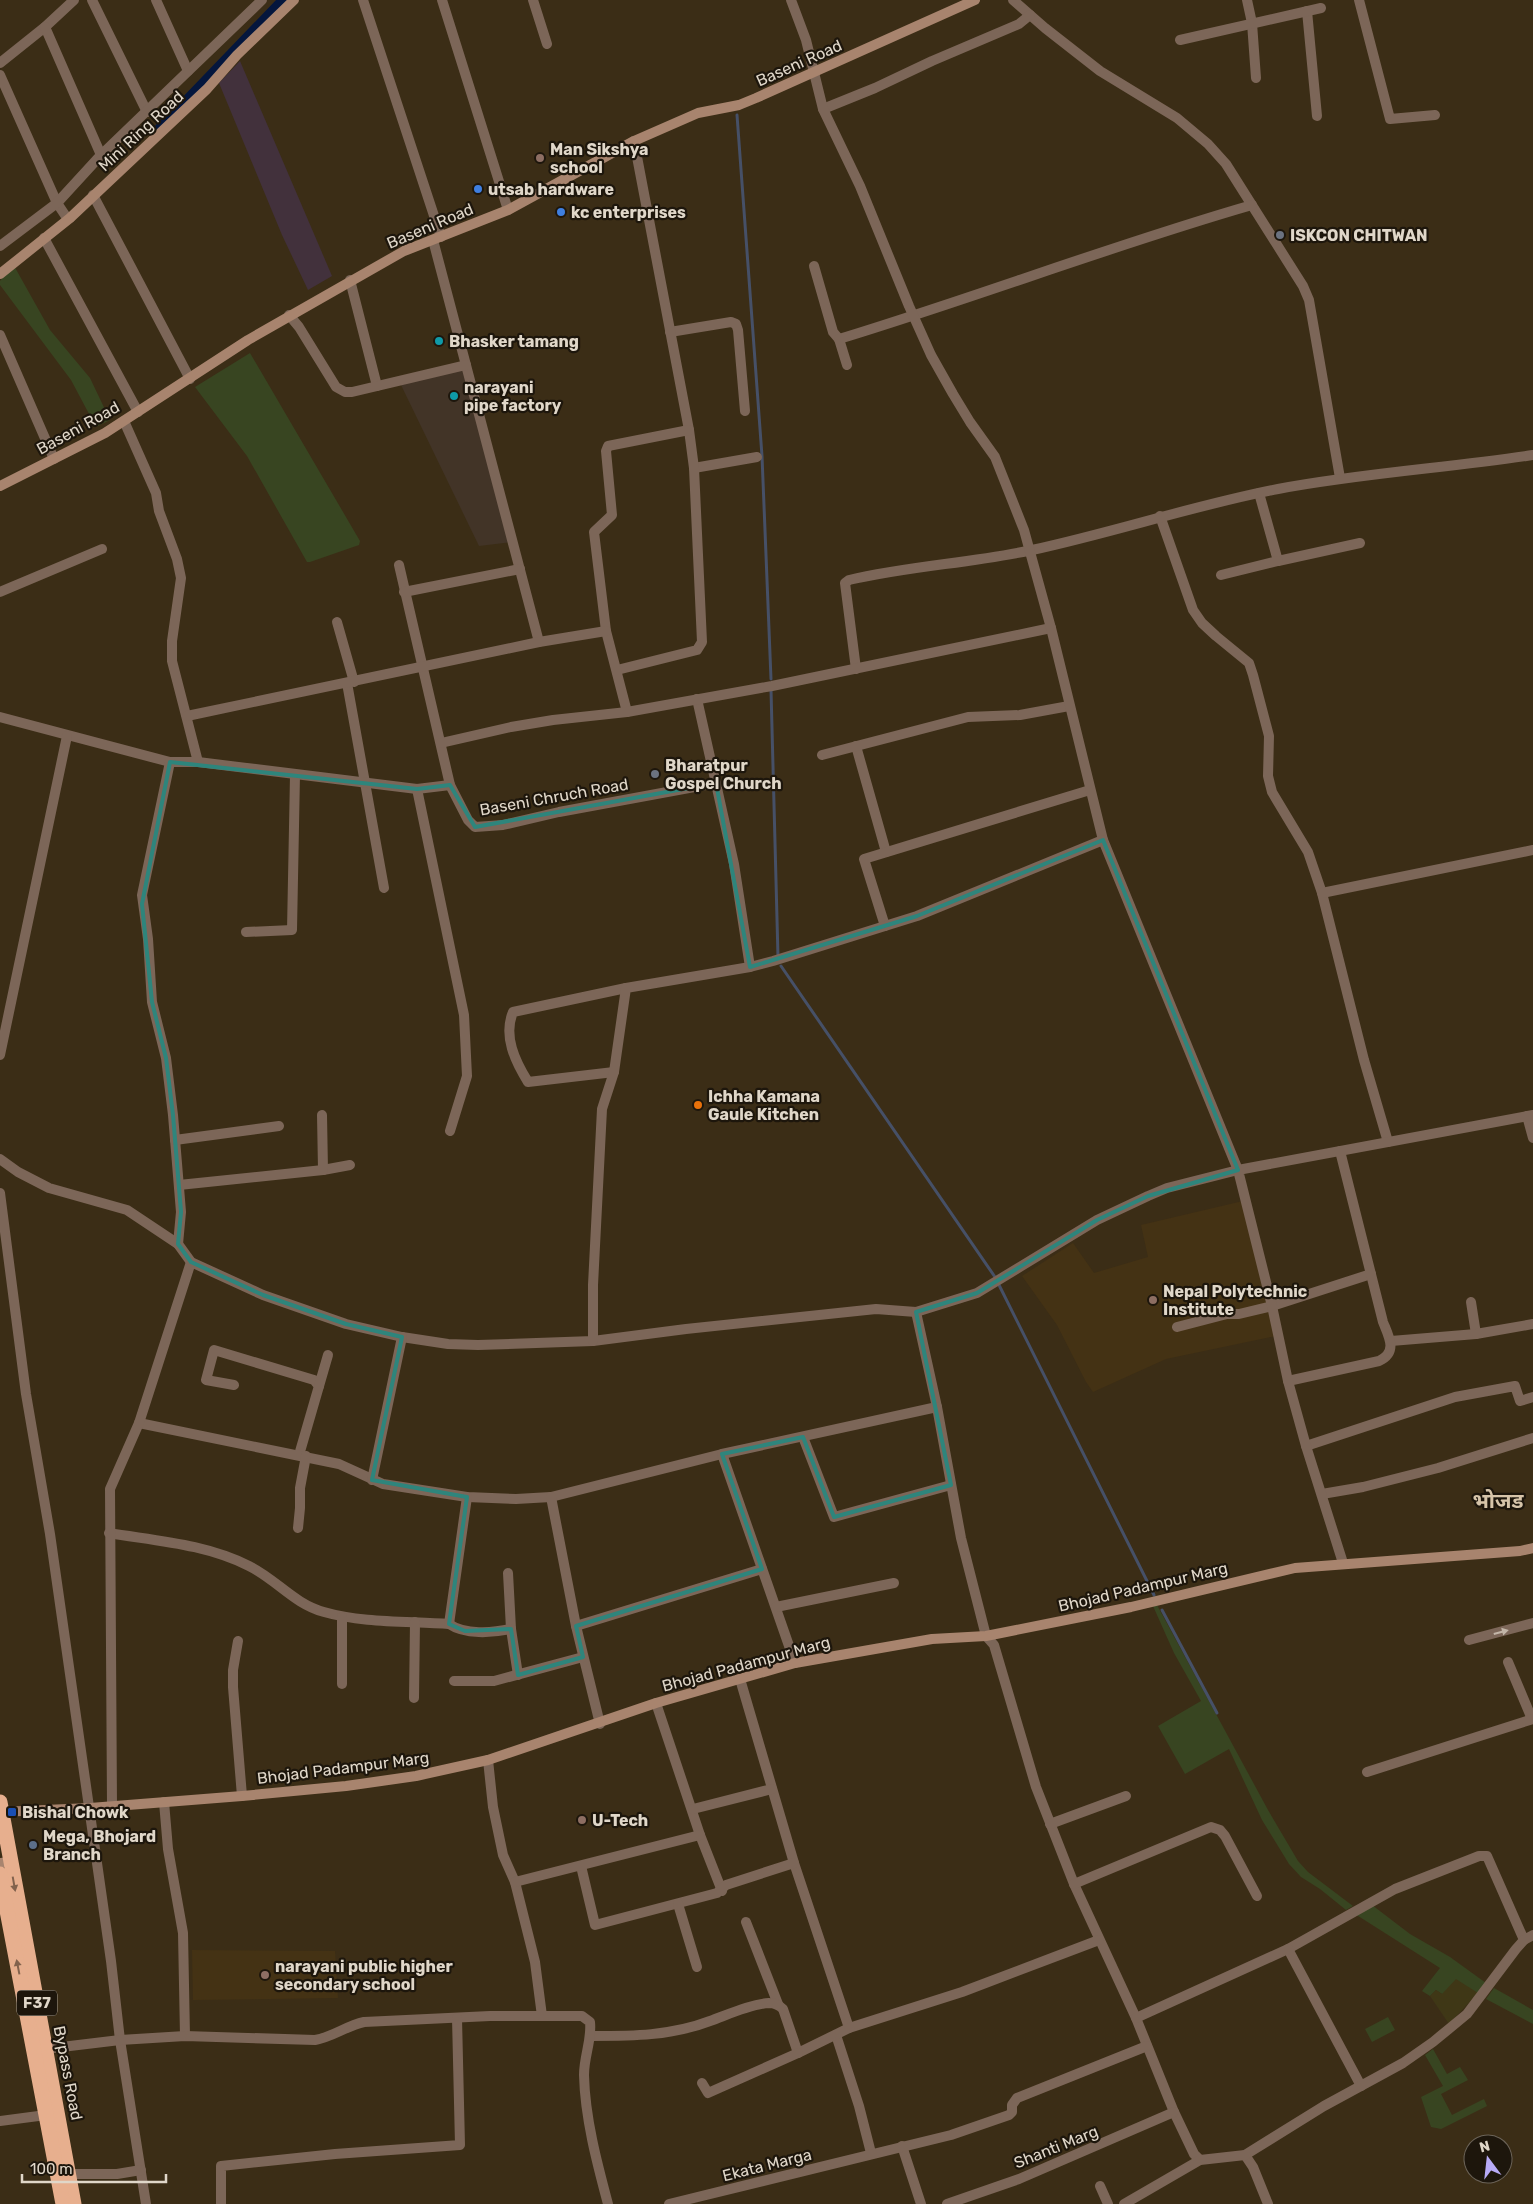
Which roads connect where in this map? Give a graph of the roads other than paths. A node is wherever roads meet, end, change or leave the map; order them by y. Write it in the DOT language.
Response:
graph roads {
  1 [pos="74,0"];
  2 [pos="92,0"];
  3 [pos="156,0"];
  4 [pos="262,0"];
  5 [pos="294,0"];
  6 [pos="363,0"];
  7 [pos="442,0"];
  8 [pos="533,0"];
  9 [pos="791,0"];
  10 [pos="975,0"];
  11 [pos="1013,0"];
  12 [pos="1247,0"];
  13 [pos="1358,0"];
  14 [pos="1321,8"];
  15 [pos="1307,11"];
  16 [pos="1030,15"];
  17 [pos="1252,23"];
  18 [pos="45,27"];
  19 [pos="1180,40"];
  20 [pos="547,44"];
  21 [pos="0,63"];
  22 [pos="188,71"];
  23 [pos="814,72"];
  24 [pos="0,75"];
  25 [pos="1256,78"];
  26 [pos="823,109"];
  27 [pos="147,112"];
  28 [pos="1435,115"];
  29 [pos="1317,116"];
  30 [pos="634,141"];
  31 [pos="102,156"];
  32 [pos="93,196"];
  33 [pos="58,204"];
  34 [pos="1252,205"];
  35 [pos="508,210"];
  36 [pos="69,218"];
  37 [pos="44,238"];
  38 [pos="437,239"];
  39 [pos="0,246"];
  40 [pos="814,266"];
  41 [pos="0,274"];
  42 [pos="350,280"];
  43 [pos="289,315"];
  44 [pos="914,316"];
  45 [pos="670,332"];
  46 [pos="0,335"];
  47 [pos="839,339"];
  48 [pos="466,365"];
  49 [pos="847,365"];
  50 [pos="190,378"];
  51 [pos="376,386"];
  52 [pos="745,411"];
  53 [pos="138,412"];
  54 [pos="124,421"];
  55 [pos="689,430"];
  56 [pos="1533,455"];
  57 [pos="757,457"];
  58 [pos="54,459"];
  59 [pos="694,468"];
  60 [pos="1340,478"];
  61 [pos="0,486"];
  62 [pos="1259,494"];
  63 [pos="1160,516"];
  64 [pos="1360,543"];
  65 [pos="102,549"];
  66 [pos="1032,550"];
  67 [pos="1278,561"];
  68 [pos="399,564"];
  69 [pos="520,569"];
  70 [pos="1221,575"];
  71 [pos="0,592"];
  72 [pos="404,592"];
  73 [pos="337,622"];
  74 [pos="1052,628"];
  75 [pos="606,631"];
  76 [pos="539,642"];
  77 [pos="422,666"];
  78 [pos="856,669"];
  79 [pos="617,670"];
  80 [pos="350,682"];
  81 [pos="697,699"];
  82 [pos="1069,706"];
  83 [pos="627,712"];
  84 [pos="0,716"];
  85 [pos="187,716"];
  86 [pos="67,736"];
  87 [pos="441,743"];
  88 [pos="856,746"];
  89 [pos="822,755"];
  90 [pos="170,762"];
  91 [pos="198,762"];
  92 [pos="294,775"];
  93 [pos="366,783"];
  94 [pos="716,783"];
  95 [pos="450,785"];
  96 [pos="417,789"];
  97 [pos="1090,790"];
  98 [pos="1103,840"];
  99 [pos="1533,850"];
  100 [pos="886,852"];
  101 [pos="384,888"];
  102 [pos="1322,893"];
  103 [pos="885,926"];
  104 [pos="246,932"];
  105 [pos="750,967"];
  106 [pos="626,988"];
  107 [pos="0,1055"];
  108 [pos="614,1072"];
  109 [pos="322,1115"];
  110 [pos="1530,1115"];
  111 [pos="279,1126"];
  112 [pos="450,1132"];
  113 [pos="1533,1138"];
  114 [pos="175,1140"];
  115 [pos="1388,1142"];
  116 [pos="1340,1151"];
  117 [pos="0,1159"];
  118 [pos="350,1165"];
  119 [pos="323,1170"];
  120 [pos="1238,1170"];
  121 [pos="179,1185"];
  122 [pos="0,1193"];
  123 [pos="178,1244"];
  124 [pos="191,1262"];
  125 [pos="1371,1274"];
  126 [pos="1471,1302"];
  127 [pos="1272,1306"];
  128 [pos="916,1312"];
  129 [pos="1533,1324"];
  130 [pos="1177,1327"];
  131 [pos="1476,1334"];
  132 [pos="402,1337"];
  133 [pos="593,1341"];
  134 [pos="1391,1341"];
  135 [pos="328,1355"];
  136 [pos="1288,1381"];
  137 [pos="234,1385"];
  138 [pos="319,1386"];
  139 [pos="1533,1397"];
  140 [pos="937,1407"];
  141 [pos="139,1423"];
  142 [pos="803,1437"];
  143 [pos="1533,1438"];
  144 [pos="1306,1446"];
  145 [pos="722,1454"];
  146 [pos="303,1456"];
  147 [pos="372,1480"];
  148 [pos="951,1486"];
  149 [pos="1322,1494"];
  150 [pos="467,1497"];
  151 [pos="551,1497"];
  152 [pos="298,1528"];
  153 [pos="108,1533"];
  154 [pos="1533,1548"];
  155 [pos="1343,1563"];
  156 [pos="762,1569"];
  157 [pos="508,1573"];
  158 [pos="894,1583"];
  159 [pos="776,1607"];
  160 [pos="342,1617"];
  161 [pos="415,1622"];
  162 [pos="1533,1623"];
  163 [pos="449,1624"];
  164 [pos="576,1626"];
  165 [pos="511,1630"];
  166 [pos="986,1636"];
  167 [pos="1469,1640"];
  168 [pos="238,1641"];
  169 [pos="583,1657"];
  170 [pos="1508,1662"];
  171 [pos="795,1663"];
  172 [pos="518,1675"];
  173 [pos="740,1679"];
  174 [pos="454,1681"];
  175 [pos="342,1684"];
  176 [pos="414,1698"];
  177 [pos="656,1703"];
  178 [pos="1532,1719"];
  179 [pos="600,1724"];
  180 [pos="488,1760"];
  181 [pos="1367,1772"];
  182 [pos="772,1789"];
  183 [pos="242,1796"];
  184 [pos="1126,1796"];
  185 [pos="164,1802"];
  186 [pos="112,1806"];
  187 [pos="1,1808"];
  188 [pos="90,1808"];
  189 [pos="693,1809"];
  190 [pos="1050,1824"];
  191 [pos="700,1835"];
  192 [pos="5,1862"];
  193 [pos="794,1863"];
  194 [pos="581,1866"];
  195 [pos="0,1874"];
  196 [pos="515,1882"];
  197 [pos="1074,1884"];
  198 [pos="722,1891"];
  199 [pos="1257,1896"];
  200 [pos="678,1904"];
  201 [pos="3,1909"];
  202 [pos="746,1922"];
  203 [pos="1528,1938"];
  204 [pos="1099,1940"];
  205 [pos="1288,1949"];
  206 [pos="697,1967"];
  207 [pos="778,2004"];
  208 [pos="542,2016"];
  209 [pos="457,2018"];
  210 [pos="1136,2018"];
  211 [pos="849,2028"];
  212 [pos="836,2035"];
  213 [pos="185,2036"];
  214 [pos="592,2036"];
  215 [pos="120,2040"];
  216 [pos="1147,2046"];
  217 [pos="45,2049"];
  218 [pos="798,2053"];
  219 [pos="702,2083"];
  220 [pos="1361,2086"];
  221 [pos="1174,2112"];
  222 [pos="46,2115"];
  223 [pos="0,2120"];
  224 [pos="902,2146"];
  225 [pos="871,2153"];
  226 [pos="1246,2155"];
  227 [pos="1200,2160"];
  228 [pos="141,2170"];
  229 [pos="69,2174"];
  230 [pos="1100,2186"];
  231 [pos="1127,2203"];
  232 [pos="63,2204"];
  233 [pos="74,2204"];
  234 [pos="146,2204"];
  235 [pos="221,2204"];
  236 [pos="608,2204"];
  237 [pos="669,2204"];
  238 [pos="921,2204"];
  239 [pos="947,2204"];
  240 [pos="1108,2204"];
  241 [pos="1268,2204"];
  1 -- 18 [label="street"];
  2 -- 27 [label="street"];
  3 -- 22 [label="street"];
  4 -- 22 [label="street"];
  5 -- 32 [label="street, Mini Ring Road"];
  6 -- 38 [label="street"];
  7 -- 35 [label="street"];
  8 -- 20 [label="street"];
  9 -- 23 [label="street"];
  10 -- 23 [label="street, Baseni Road"];
  11 -- 16 [label="street"];
  12 -- 17 [label="street"];
  13 -- 28 [label="street"];
  14 -- 15 [label="street"];
  15 -- 17 [label="street"];
  15 -- 29 [label="street"];
  16 -- 26 [label="street"];
  16 -- 34 [label="street"];
  17 -- 19 [label="street"];
  17 -- 25 [label="street"];
  18 -- 21 [label="street"];
  18 -- 31 [label="street"];
  22 -- 27 [label="street"];
  23 -- 26 [label="street"];
  23 -- 30 [label="street, Baseni Road"];
  24 -- 33 [label="street"];
  26 -- 44 [label="street"];
  27 -- 31 [label="street"];
  30 -- 35 [label="street, Baseni Road"];
  30 -- 45 [label="street"];
  31 -- 33 [label="street"];
  32 -- 36 [label="street, Mini Ring Road"];
  32 -- 50 [label="street"];
  33 -- 36 [label="street"];
  33 -- 39 [label="street"];
  34 -- 44 [label="street"];
  34 -- 60 [label="street"];
  35 -- 38 [label="street, Baseni Road"];
  36 -- 37 [label="street, Mini Ring Road"];
  37 -- 41 [label="street, Mini Ring Road"];
  37 -- 53 [label="street"];
  38 -- 42 [label="street, Baseni Road"];
  38 -- 48 [label="street"];
  40 -- 47 [label="street"];
  42 -- 43 [label="street, Baseni Road"];
  42 -- 51 [label="street"];
  43 -- 50 [label="street, Baseni Road"];
  43 -- 51 [label="street"];
  44 -- 47 [label="street"];
  44 -- 66 [label="street"];
  45 -- 52 [label="street"];
  45 -- 55 [label="street"];
  46 -- 58 [label="street"];
  47 -- 49 [label="street"];
  48 -- 51 [label="street"];
  48 -- 69 [label="street"];
  50 -- 53 [label="street, Baseni Road"];
  53 -- 54 [label="street, Baseni Road"];
  54 -- 58 [label="street, Baseni Road"];
  54 -- 85 [label="street"];
  55 -- 59 [label="street"];
  55 -- 75 [label="street"];
  56 -- 60 [label="street"];
  57 -- 59 [label="street"];
  58 -- 61 [label="street, Baseni Road"];
  59 -- 79 [label="street"];
  60 -- 62 [label="street"];
  62 -- 63 [label="street"];
  62 -- 67 [label="street"];
  63 -- 66 [label="street"];
  63 -- 102 [label="street"];
  64 -- 67 [label="street"];
  65 -- 71 [label="street"];
  66 -- 74 [label="street"];
  66 -- 78 [label="street"];
  67 -- 70 [label="street"];
  68 -- 72 [label="street"];
  69 -- 72 [label="street"];
  69 -- 76 [label="street"];
  72 -- 77 [label="street"];
  73 -- 80 [label="street"];
  74 -- 78 [label="street"];
  74 -- 82 [label="street"];
  75 -- 76 [label="street"];
  75 -- 79 [label="street"];
  76 -- 77 [label="street"];
  77 -- 80 [label="street"];
  77 -- 87 [label="street"];
  78 -- 81 [label="street"];
  79 -- 83 [label="street"];
  80 -- 85 [label="street"];
  80 -- 93 [label="street"];
  81 -- 83 [label="street"];
  81 -- 94 [label="street"];
  82 -- 88 [label="street"];
  82 -- 97 [label="street"];
  83 -- 87 [label="street"];
  84 -- 86 [label="street"];
  85 -- 91 [label="street"];
  86 -- 90 [label="street"];
  86 -- 107 [label="street"];
  87 -- 95 [label="street"];
  88 -- 89 [label="street"];
  88 -- 100 [label="street"];
  90 -- 91 [label="street"];
  90 -- 114 [label="street"];
  91 -- 92 [label="street"];
  92 -- 93 [label="street"];
  92 -- 104 [label="street"];
  93 -- 96 [label="street"];
  93 -- 101 [label="street"];
  94 -- 95 [label="street, Baseni Chruch Road"];
  94 -- 105 [label="street"];
  95 -- 96 [label="street"];
  96 -- 112 [label="street"];
  97 -- 98 [label="street"];
  97 -- 100 [label="street"];
  98 -- 103 [label="street"];
  98 -- 120 [label="street"];
  99 -- 102 [label="street"];
  100 -- 103 [label="street"];
  102 -- 115 [label="street"];
  103 -- 105 [label="street"];
  105 -- 106 [label="street"];
  106 -- 108 [label="street"];
  106 -- 108 [label="street"];
  108 -- 133 [label="street"];
  109 -- 119 [label="street"];
  110 -- 113 [label="street"];
  110 -- 115 [label="street"];
  111 -- 114 [label="street"];
  114 -- 121 [label="street"];
  115 -- 116 [label="street"];
  116 -- 120 [label="street"];
  116 -- 125 [label="street"];
  117 -- 123 [label="street"];
  118 -- 119 [label="street"];
  119 -- 121 [label="street"];
  120 -- 127 [label="street"];
  120 -- 128 [label="street"];
  121 -- 123 [label="street"];
  122 -- 188 [label="street"];
  123 -- 124 [label="street"];
  124 -- 132 [label="street"];
  124 -- 141 [label="street"];
  125 -- 127 [label="street"];
  125 -- 134 [label="street"];
  126 -- 131 [label="street"];
  127 -- 130 [label="street"];
  127 -- 136 [label="street"];
  128 -- 133 [label="street"];
  128 -- 140 [label="street"];
  129 -- 131 [label="street"];
  131 -- 134 [label="street"];
  132 -- 133 [label="street"];
  132 -- 147 [label="street"];
  134 -- 136 [label="street"];
  135 -- 138 [label="street"];
  136 -- 144 [label="street"];
  137 -- 138 [label="street"];
  138 -- 146 [label="street"];
  139 -- 144 [label="street"];
  140 -- 142 [label="street"];
  140 -- 148 [label="street"];
  141 -- 146 [label="street"];
  141 -- 153 [label="street"];
  142 -- 145 [label="street"];
  142 -- 148 [label="street"];
  143 -- 149 [label="street"];
  144 -- 149 [label="street"];
  145 -- 151 [label="street"];
  145 -- 156 [label="street"];
  146 -- 147 [label="street"];
  146 -- 152 [label="street"];
  147 -- 150 [label="street"];
  148 -- 166 [label="street"];
  149 -- 155 [label="street"];
  150 -- 151 [label="street"];
  150 -- 163 [label="street"];
  151 -- 164 [label="street"];
  153 -- 160 [label="street"];
  153 -- 186 [label="street"];
  154 -- 155 [label="street, Bhojad Padampur Marg"];
  155 -- 166 [label="street, Bhojad Padampur Marg"];
  156 -- 159 [label="street"];
  156 -- 164 [label="street"];
  157 -- 165 [label="street"];
  158 -- 159 [label="street"];
  159 -- 171 [label="street"];
  160 -- 161 [label="street"];
  160 -- 175 [label="street"];
  161 -- 163 [label="street"];
  161 -- 176 [label="street"];
  167 -- 162 [label="street, one-way"];
  163 -- 165 [label="street"];
  164 -- 169 [label="street"];
  165 -- 172 [label="street"];
  166 -- 171 [label="street, Bhojad Padampur Marg"];
  166 -- 190 [label="street"];
  168 -- 183 [label="street"];
  169 -- 172 [label="street"];
  169 -- 179 [label="street"];
  170 -- 178 [label="street"];
  171 -- 173 [label="street, Bhojad Padampur Marg"];
  172 -- 174 [label="street"];
  173 -- 177 [label="street, Bhojad Padampur Marg"];
  173 -- 182 [label="street"];
  177 -- 179 [label="street, Bhojad Padampur Marg"];
  177 -- 189 [label="street"];
  178 -- 181 [label="street"];
  179 -- 180 [label="street, Bhojad Padampur Marg"];
  180 -- 183 [label="street, Bhojad Padampur Marg"];
  180 -- 196 [label="street"];
  182 -- 189 [label="street"];
  182 -- 193 [label="street"];
  183 -- 185 [label="street, Bhojad Padampur Marg"];
  184 -- 190 [label="street"];
  185 -- 186 [label="street, Bhojad Padampur Marg"];
  185 -- 213 [label="street"];
  186 -- 188 [label="street, Bhojad Padampur Marg"];
  187 -- 188 [label="street, Bhojad Padampur Marg"];
  187 -- 192 [label="highway, Bypass Road / F37"];
  188 -- 215 [label="street"];
  189 -- 191 [label="street"];
  190 -- 197 [label="street"];
  191 -- 194 [label="street"];
  191 -- 198 [label="street"];
  192 -- 217 [label="highway, Bypass Road / F37, one-way"];
  193 -- 198 [label="street"];
  193 -- 211 [label="street"];
  194 -- 196 [label="street"];
  194 -- 200 [label="street"];
  195 -- 201 [label="highway, Bypass Road / F37"];
  196 -- 208 [label="street"];
  197 -- 199 [label="street"];
  197 -- 204 [label="street"];
  198 -- 200 [label="street"];
  200 -- 206 [label="street"];
  222 -- 201 [label="highway, Bypass Road / F37, one-way"];
  202 -- 207 [label="street"];
  203 -- 205 [label="street"];
  203 -- 220 [label="street"];
  204 -- 210 [label="street"];
  204 -- 211 [label="street"];
  205 -- 210 [label="street"];
  205 -- 220 [label="street"];
  207 -- 214 [label="street"];
  207 -- 218 [label="street"];
  208 -- 209 [label="street"];
  208 -- 214 [label="street"];
  209 -- 213 [label="street"];
  209 -- 235 [label="street"];
  210 -- 216 [label="street"];
  211 -- 212 [label="street"];
  212 -- 218 [label="street"];
  212 -- 225 [label="street"];
  213 -- 215 [label="street"];
  214 -- 236 [label="street"];
  215 -- 217 [label="street"];
  215 -- 228 [label="street"];
  216 -- 221 [label="street"];
  216 -- 224 [label="street, Ekata Marga"];
  217 -- 229 [label="highway, Bypass Road / F37"];
  218 -- 219 [label="street"];
  220 -- 226 [label="street"];
  221 -- 227 [label="street"];
  221 -- 239 [label="street, Shanti Marg"];
  222 -- 223 [label="street"];
  222 -- 232 [label="highway, Bypass Road / F37"];
  224 -- 225 [label="street, Ekata Marga"];
  224 -- 238 [label="street"];
  225 -- 237 [label="street, Ekata Marga"];
  226 -- 227 [label="street"];
  226 -- 241 [label="street"];
  227 -- 231 [label="street"];
  228 -- 229 [label="street"];
  228 -- 234 [label="street"];
  229 -- 233 [label="highway, Bypass Road / F37"];
  230 -- 240 [label="street"];
}
